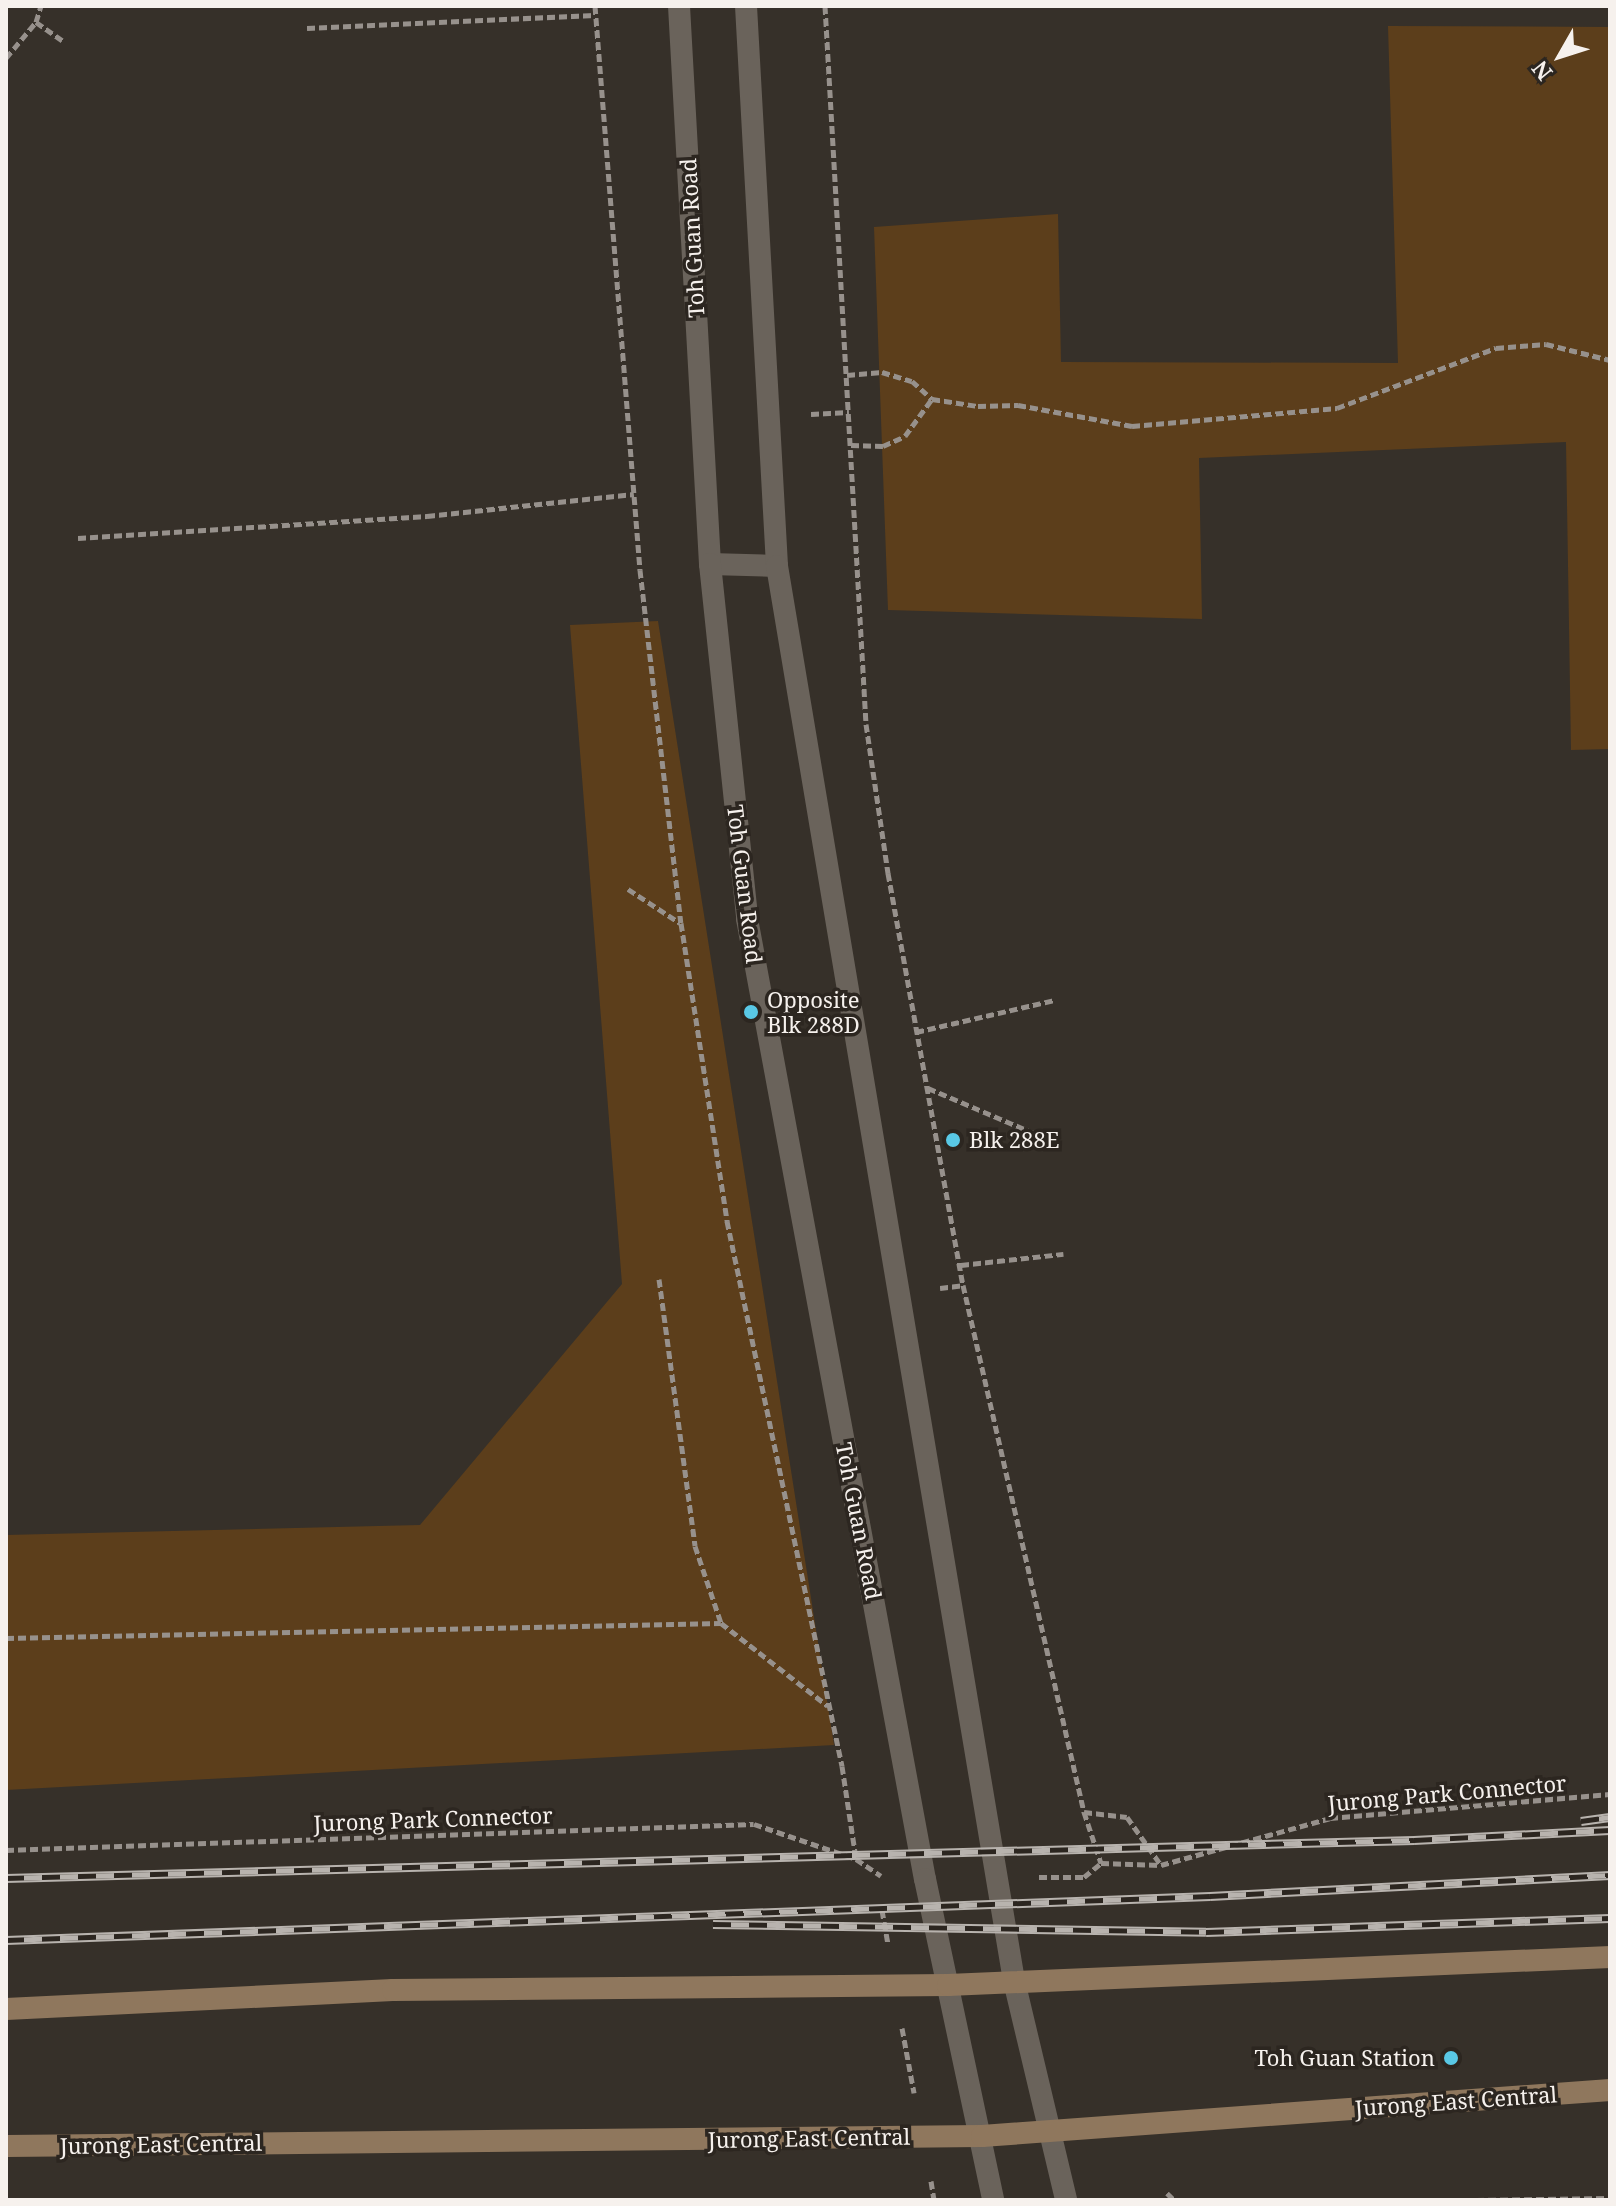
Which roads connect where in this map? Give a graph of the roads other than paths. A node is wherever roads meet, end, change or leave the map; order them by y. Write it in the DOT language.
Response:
graph roads {
  1 [pos="679,6"];
  2 [pos="746,6"];
  3 [pos="710,564"];
  4 [pos="777,566"];
  5 [pos="1610,1957"];
  6 [pos="1014,1981"];
  7 [pos="948,1985"];
  8 [pos="6,2009"];
  9 [pos="1610,2090"];
  10 [pos="1047,2131"];
  11 [pos="982,2136"];
  12 [pos="6,2146"];
  13 [pos="993,2200"];
  14 [pos="1066,2200"];
  1 -- 3 [label="street, Toh Guan Road"];
  2 -- 4 [label="street"];
  3 -- 4 [label="street"];
  3 -- 7 [label="street, Toh Guan Road"];
  4 -- 6 [label="street"];
  5 -- 6 [label="main road"];
  6 -- 7 [label="main road"];
  6 -- 10 [label="street"];
  7 -- 8 [label="main road"];
  7 -- 11 [label="street, Toh Guan Road"];
  9 -- 10 [label="main road, Jurong East Central"];
  10 -- 11 [label="main road, Jurong East Central"];
  10 -- 14 [label="street"];
  11 -- 12 [label="main road, Jurong East Central"];
  11 -- 13 [label="street, Toh Guan Road"];
}
